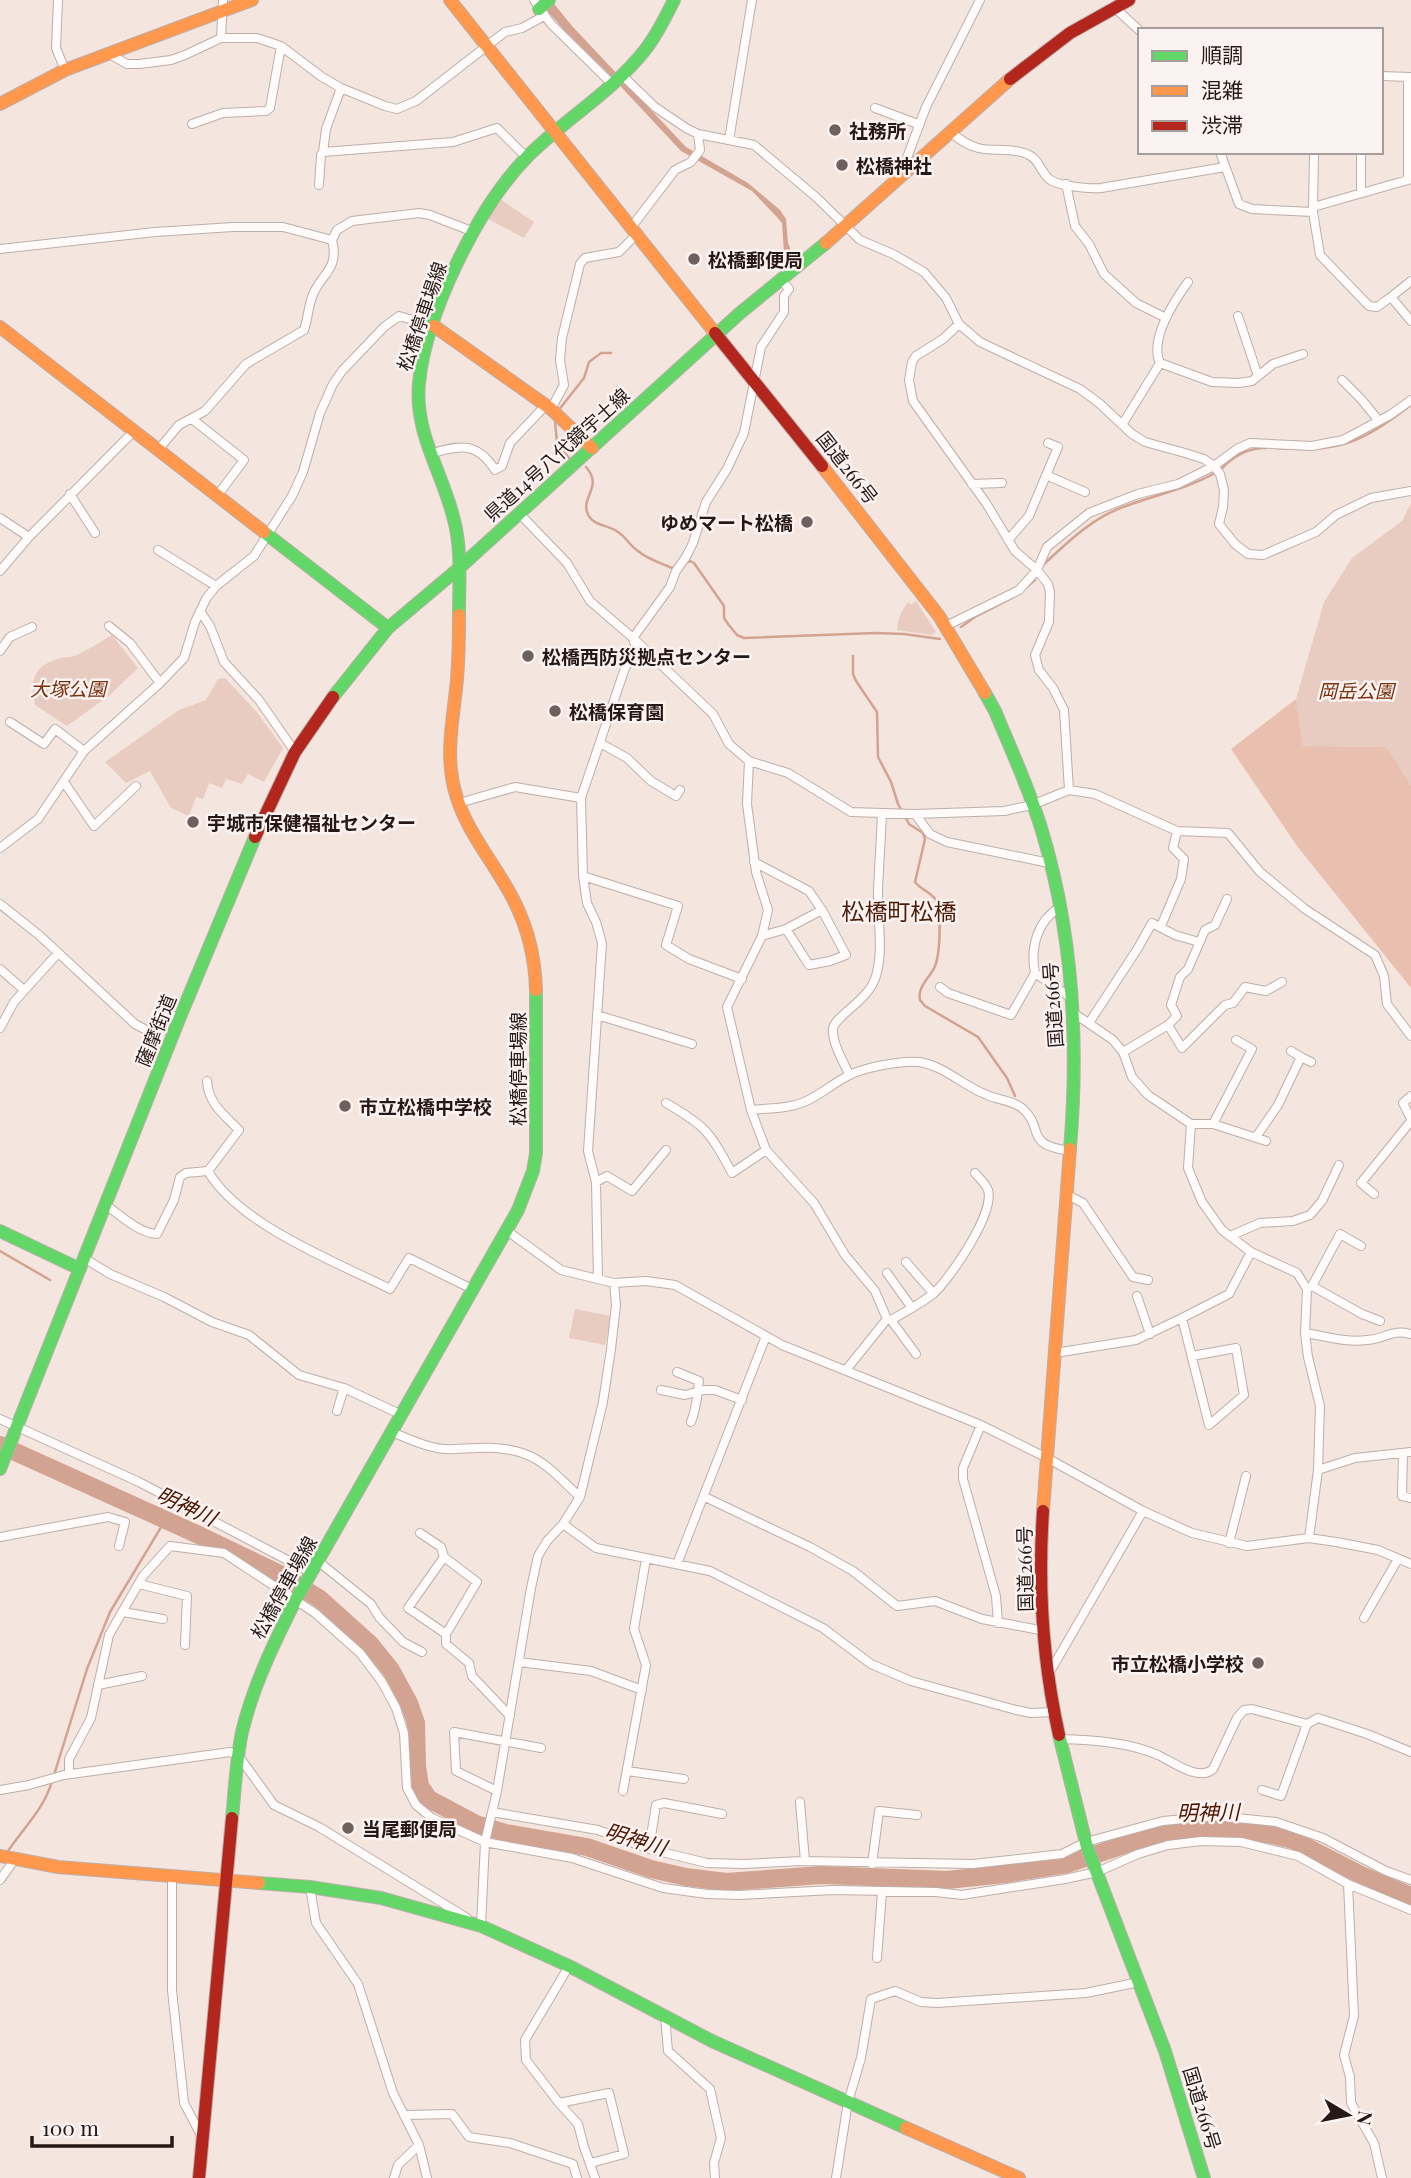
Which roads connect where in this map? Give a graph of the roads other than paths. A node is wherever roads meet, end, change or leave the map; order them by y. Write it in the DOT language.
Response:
graph roads {
  1 [pos="58,0"];
  2 [pos="252,0"];
  3 [pos="450,0"];
  4 [pos="674,0"];
  5 [pos="752,0"];
  6 [pos="980,0"];
  7 [pos="1129,0"];
  8 [pos="223,6"];
  9 [pos="541,6"];
  10 [pos="1114,7"];
  11 [pos="1138,29"];
  12 [pos="221,38"];
  13 [pos="281,46"];
  14 [pos="486,46"];
  15 [pos="109,54"];
  16 [pos="65,70"];
  17 [pos="1383,76"];
  18 [pos="1410,77"];
  19 [pos="618,80"];
  20 [pos="341,88"];
  21 [pos="0,104"];
  22 [pos="875,108"];
  23 [pos="192,124"];
  24 [pos="918,124"];
  25 [pos="554,131"];
  26 [pos="950,132"];
  27 [pos="698,134"];
  28 [pos="729,140"];
  29 [pos="323,152"];
  30 [pos="1221,154"];
  31 [pos="1314,154"];
  32 [pos="1361,154"];
  33 [pos="526,158"];
  34 [pos="905,163"];
  35 [pos="1225,167"];
  36 [pos="1410,179"];
  37 [pos="1066,184"];
  38 [pos="319,185"];
  39 [pos="1362,192"];
  40 [pos="1313,209"];
  41 [pos="844,226"];
  42 [pos="474,232"];
  43 [pos="633,232"];
  44 [pos="332,240"];
  45 [pos="0,249"];
  46 [pos="781,280"];
  47 [pos="1411,281"];
  48 [pos="1188,282"];
  49 [pos="1391,297"];
  50 [pos="1238,316"];
  51 [pos="1166,318"];
  52 [pos="1411,321"];
  53 [pos="959,324"];
  54 [pos="434,326"];
  55 [pos="0,327"];
  56 [pos="716,335"];
  57 [pos="1303,354"];
  58 [pos="1160,363"];
  59 [pos="1258,376"];
  60 [pos="753,380"];
  61 [pos="1342,380"];
  62 [pos="1411,400"];
  63 [pos="553,411"];
  64 [pos="192,419"];
  65 [pos="1379,421"];
  66 [pos="1122,425"];
  67 [pos="134,431"];
  68 [pos="1048,443"];
  69 [pos="592,448"];
  70 [pos="158,450"];
  71 [pos="430,454"];
  72 [pos="1214,466"];
  73 [pos="1046,475"];
  74 [pos="1002,483"];
  75 [pos="972,484"];
  76 [pos="1411,491"];
  77 [pos="1085,492"];
  78 [pos="70,494"];
  79 [pos="217,496"];
  80 [pos="519,513"];
  81 [pos="0,518"];
  82 [pos="95,533"];
  83 [pos="269,535"];
  84 [pos="29,537"];
  85 [pos="1008,540"];
  86 [pos="158,550"];
  87 [pos="458,569"];
  88 [pos="1037,570"];
  89 [pos="0,571"];
  90 [pos="216,586"];
  91 [pos="200,611"];
  92 [pos="109,625"];
  93 [pos="32,626"];
  94 [pos="946,626"];
  95 [pos="388,628"];
  96 [pos="633,638"];
  97 [pos="0,651"];
  98 [pos="160,683"];
  99 [pos="10,722"];
  100 [pos="600,743"];
  101 [pos="85,751"];
  102 [pos="295,752"];
  103 [pos="748,761"];
  104 [pos="64,782"];
  105 [pos="136,786"];
  106 [pos="680,790"];
  107 [pos="1069,790"];
  108 [pos="580,798"];
  109 [pos="459,803"];
  110 [pos="1032,805"];
  111 [pos="912,813"];
  112 [pos="882,814"];
  113 [pos="1177,831"];
  114 [pos="0,848"];
  115 [pos="754,862"];
  116 [pos="1051,864"];
  117 [pos="583,876"];
  118 [pos="1227,899"];
  119 [pos="0,904"];
  120 [pos="1060,907"];
  121 [pos="822,910"];
  122 [pos="1161,926"];
  123 [pos="786,929"];
  124 [pos="762,936"];
  125 [pos="1199,942"];
  126 [pos="58,953"];
  127 [pos="0,969"];
  128 [pos="1035,973"];
  129 [pos="742,979"];
  130 [pos="1282,982"];
  131 [pos="940,988"];
  132 [pos="24,990"];
  133 [pos="1072,998"];
  134 [pos="1073,1014"];
  135 [pos="597,1015"];
  136 [pos="180,1017"];
  137 [pos="1089,1023"];
  138 [pos="1168,1025"];
  139 [pos="0,1028"];
  140 [pos="1411,1036"];
  141 [pos="1236,1040"];
  142 [pos="692,1044"];
  143 [pos="1292,1051"];
  144 [pos="1123,1052"];
  145 [pos="1301,1057"];
  146 [pos="1311,1062"];
  147 [pos="849,1074"];
  148 [pos="207,1081"];
  149 [pos="1411,1096"];
  150 [pos="666,1103"];
  151 [pos="751,1110"];
  152 [pos="1411,1120"];
  153 [pos="1191,1124"];
  154 [pos="1213,1124"];
  155 [pos="1256,1137"];
  156 [pos="1266,1141"];
  157 [pos="666,1150"];
  158 [pos="766,1150"];
  159 [pos="1070,1151"];
  160 [pos="1339,1165"];
  161 [pos="208,1171"];
  162 [pos="975,1172"];
  163 [pos="596,1182"];
  164 [pos="1066,1194"];
  165 [pos="1374,1194"];
  166 [pos="106,1205"];
  167 [pos="506,1230"];
  168 [pos="0,1231"];
  169 [pos="1230,1237"];
  170 [pos="1361,1246"];
  171 [pos="1251,1252"];
  172 [pos="906,1262"];
  173 [pos="82,1263"];
  174 [pos="887,1273"];
  175 [pos="598,1279"];
  176 [pos="1148,1280"];
  177 [pos="614,1283"];
  178 [pos="1310,1288"];
  179 [pos="472,1289"];
  180 [pos="933,1293"];
  181 [pos="1137,1296"];
  182 [pos="912,1308"];
  183 [pos="1182,1318"];
  184 [pos="889,1320"];
  185 [pos="1380,1321"];
  186 [pos="1305,1333"];
  187 [pos="1150,1334"];
  188 [pos="1411,1334"];
  189 [pos="766,1336"];
  190 [pos="1055,1353"];
  191 [pos="916,1354"];
  192 [pos="1192,1356"];
  193 [pos="846,1370"];
  194 [pos="677,1372"];
  195 [pos="344,1388"];
  196 [pos="661,1391"];
  197 [pos="697,1393"];
  198 [pos="743,1400"];
  199 [pos="337,1411"];
  200 [pos="402,1415"];
  201 [pos="0,1419"];
  202 [pos="691,1423"];
  203 [pos="981,1425"];
  204 [pos="17,1429"];
  205 [pos="392,1432"];
  206 [pos="1407,1452"];
  207 [pos="1047,1458"];
  208 [pos="1,1467"];
  209 [pos="1318,1470"];
  210 [pos="1246,1476"];
  211 [pos="580,1497"];
  212 [pos="705,1497"];
  213 [pos="1411,1498"];
  214 [pos="1143,1511"];
  215 [pos="563,1524"];
  216 [pos="420,1533"];
  217 [pos="0,1536"];
  218 [pos="1309,1538"];
  219 [pos="1229,1543"];
  220 [pos="119,1546"];
  221 [pos="444,1557"];
  222 [pos="646,1559"];
  223 [pos="1398,1559"];
  224 [pos="319,1562"];
  225 [pos="677,1564"];
  226 [pos="1411,1564"];
  227 [pos="310,1577"];
  228 [pos="139,1584"];
  229 [pos="297,1599"];
  230 [pos="123,1612"];
  231 [pos="1364,1618"];
  232 [pos="163,1619"];
  233 [pos="998,1623"];
  234 [pos="1045,1631"];
  235 [pos="446,1634"];
  236 [pos="185,1646"];
  237 [pos="422,1652"];
  238 [pos="519,1662"];
  239 [pos="1049,1672"];
  240 [pos="142,1676"];
  241 [pos="99,1685"];
  242 [pos="642,1690"];
  243 [pos="1054,1712"];
  244 [pos="510,1716"];
  245 [pos="1307,1724"];
  246 [pos="1060,1739"];
  247 [pos="505,1741"];
  248 [pos="541,1748"];
  249 [pos="1411,1752"];
  250 [pos="238,1755"];
  251 [pos="627,1771"];
  252 [pos="66,1774"];
  253 [pos="684,1779"];
  254 [pos="0,1790"];
  255 [pos="1262,1790"];
  256 [pos="496,1791"];
  257 [pos="623,1791"];
  258 [pos="800,1802"];
  259 [pos="722,1814"];
  260 [pos="917,1815"];
  261 [pos="491,1816"];
  262 [pos="486,1841"];
  263 [pos="1087,1845"];
  264 [pos="649,1849"];
  265 [pos="8,1858"];
  266 [pos="805,1861"];
  267 [pos="872,1864"];
  268 [pos="1095,1869"];
  269 [pos="172,1876"];
  270 [pos="0,1880"];
  271 [pos="227,1880"];
  272 [pos="1411,1880"];
  273 [pos="1348,1884"];
  274 [pos="310,1887"];
  275 [pos="882,1892"];
  276 [pos="1411,1910"];
  277 [pos="481,1926"];
  278 [pos="877,1958"];
  279 [pos="569,1966"];
  280 [pos="1139,1982"];
  281 [pos="665,2016"];
  282 [pos="848,2102"];
  283 [pos="559,2103"];
  284 [pos="406,2115"];
  285 [pos="203,2139"];
  286 [pos="419,2145"];
  287 [pos="591,2163"];
  288 [pos="199,2178"];
  289 [pos="394,2178"];
  290 [pos="427,2178"];
  291 [pos="577,2178"];
  292 [pos="595,2178"];
  293 [pos="715,2178"];
  294 [pos="836,2178"];
  295 [pos="1019,2178"];
  296 [pos="1204,2178"];
  297 [pos="1382,2178"];
  1 -- 16 [label="street"];
  2 -- 8 [label="main road"];
  3 -- 14 [label="main road, 国道266号"];
  4 -- 19 [label="main road, 松橋停車場線"];
  5 -- 28 [label="street"];
  6 -- 24 [label="street"];
  7 -- 10 [label="main road, 県道14号八代鏡宇土線"];
  8 -- 12 [label="street"];
  8 -- 15 [label="main road"];
  9 -- 14 [label="street"];
  9 -- 19 [label="street"];
  10 -- 11 [label="street"];
  10 -- 26 [label="main road, 県道14号八代鏡宇土線"];
  12 -- 13 [label="street"];
  12 -- 15 [label="street"];
  13 -- 20 [label="street"];
  13 -- 23 [label="street"];
  14 -- 20 [label="street"];
  14 -- 25 [label="main road, 国道266号"];
  15 -- 16 [label="main road"];
  16 -- 21 [label="main road"];
  17 -- 18 [label="street"];
  18 -- 36 [label="street"];
  19 -- 25 [label="main road, 松橋停車場線"];
  19 -- 27 [label="street"];
  20 -- 29 [label="street"];
  22 -- 24 [label="street"];
  24 -- 34 [label="street"];
  25 -- 33 [label="main road, 松橋停車場線"];
  25 -- 43 [label="main road, 国道266号"];
  26 -- 37 [label="street"];
  26 -- 41 [label="main road, 県道14号八代鏡宇土線"];
  27 -- 28 [label="street"];
  27 -- 43 [label="street"];
  28 -- 41 [label="street"];
  29 -- 33 [label="street"];
  29 -- 38 [label="street"];
  30 -- 35 [label="street"];
  31 -- 40 [label="street"];
  32 -- 39 [label="street"];
  33 -- 42 [label="main road, 松橋停車場線"];
  35 -- 37 [label="street"];
  35 -- 40 [label="street"];
  36 -- 39 [label="street"];
  37 -- 51 [label="street"];
  39 -- 40 [label="street"];
  40 -- 49 [label="street"];
  41 -- 46 [label="main road, 県道14号八代鏡宇土線"];
  41 -- 53 [label="street"];
  42 -- 44 [label="street"];
  42 -- 54 [label="main road, 松橋停車場線"];
  43 -- 56 [label="main road, 国道266号"];
  43 -- 63 [label="street"];
  44 -- 45 [label="street"];
  44 -- 64 [label="street"];
  46 -- 56 [label="main road, 県道14号八代鏡宇土線"];
  46 -- 60 [label="street"];
  47 -- 49 [label="street"];
  48 -- 51 [label="street"];
  49 -- 52 [label="street"];
  50 -- 59 [label="street"];
  51 -- 58 [label="street"];
  53 -- 66 [label="street"];
  53 -- 75 [label="street"];
  54 -- 63 [label="main road"];
  54 -- 71 [label="main road, 松橋停車場線"];
  54 -- 83 [label="street"];
  55 -- 67 [label="main road"];
  56 -- 60 [label="main road, 国道266号"];
  56 -- 69 [label="main road, 県道14号八代鏡宇土線"];
  57 -- 59 [label="street"];
  58 -- 59 [label="street"];
  58 -- 66 [label="street"];
  60 -- 94 [label="main road, 国道266号"];
  60 -- 96 [label="street"];
  61 -- 65 [label="street"];
  62 -- 65 [label="street"];
  63 -- 69 [label="main road"];
  63 -- 71 [label="street"];
  64 -- 70 [label="street"];
  64 -- 79 [label="street"];
  65 -- 72 [label="street"];
  66 -- 72 [label="street"];
  67 -- 70 [label="main road"];
  67 -- 78 [label="street"];
  68 -- 73 [label="street"];
  69 -- 80 [label="main road, 県道14号八代鏡宇土線"];
  70 -- 79 [label="main road"];
  71 -- 87 [label="main road, 松橋停車場線"];
  72 -- 76 [label="street"];
  72 -- 88 [label="street"];
  73 -- 77 [label="street"];
  73 -- 85 [label="street"];
  74 -- 75 [label="street"];
  75 -- 85 [label="street"];
  78 -- 82 [label="street"];
  78 -- 84 [label="street"];
  79 -- 83 [label="main road"];
  80 -- 87 [label="main road, 県道14号八代鏡宇土線"];
  80 -- 96 [label="street"];
  81 -- 84 [label="street"];
  83 -- 90 [label="street"];
  83 -- 95 [label="main road"];
  84 -- 89 [label="street"];
  85 -- 88 [label="street"];
  86 -- 90 [label="street"];
  87 -- 95 [label="main road, 県道14号八代鏡宇土線"];
  87 -- 109 [label="main road, 松橋停車場線"];
  88 -- 94 [label="street"];
  88 -- 107 [label="street"];
  90 -- 91 [label="street"];
  91 -- 98 [label="street"];
  91 -- 102 [label="street"];
  92 -- 98 [label="street"];
  93 -- 97 [label="street"];
  94 -- 110 [label="main road, 国道266号"];
  95 -- 102 [label="main road, 薩摩街道"];
  96 -- 100 [label="street"];
  96 -- 103 [label="street"];
  98 -- 101 [label="street"];
  99 -- 101 [label="street"];
  100 -- 106 [label="street"];
  100 -- 108 [label="street"];
  101 -- 104 [label="street"];
  102 -- 136 [label="main road, 薩摩街道"];
  103 -- 112 [label="street"];
  103 -- 115 [label="street"];
  104 -- 105 [label="street"];
  104 -- 114 [label="street"];
  107 -- 110 [label="street"];
  107 -- 113 [label="street"];
  108 -- 109 [label="street"];
  108 -- 117 [label="street"];
  109 -- 167 [label="main road, 松橋停車場線"];
  110 -- 111 [label="street"];
  110 -- 116 [label="main road, 国道266号"];
  111 -- 112 [label="street"];
  111 -- 116 [label="street"];
  112 -- 147 [label="street"];
  113 -- 122 [label="street"];
  113 -- 140 [label="street"];
  115 -- 121 [label="street"];
  115 -- 124 [label="street"];
  116 -- 120 [label="main road, 国道266号"];
  117 -- 129 [label="street"];
  117 -- 135 [label="street"];
  118 -- 125 [label="street"];
  119 -- 126 [label="street"];
  120 -- 128 [label="street"];
  120 -- 133 [label="main road, 国道266号"];
  121 -- 123 [label="street"];
  121 -- 123 [label="street"];
  122 -- 125 [label="street"];
  122 -- 137 [label="street"];
  123 -- 124 [label="street"];
  124 -- 129 [label="street"];
  125 -- 138 [label="street"];
  126 -- 132 [label="street"];
  126 -- 136 [label="street"];
  127 -- 132 [label="street"];
  128 -- 131 [label="street"];
  128 -- 133 [label="street"];
  129 -- 151 [label="street"];
  130 -- 138 [label="street"];
  132 -- 139 [label="street"];
  133 -- 134 [label="main road, 国道266号"];
  134 -- 137 [label="street"];
  134 -- 159 [label="main road, 国道266号"];
  135 -- 142 [label="street"];
  135 -- 163 [label="street"];
  136 -- 166 [label="main road, 薩摩街道"];
  137 -- 144 [label="street"];
  138 -- 144 [label="street"];
  141 -- 154 [label="street"];
  143 -- 145 [label="street"];
  144 -- 153 [label="street"];
  145 -- 146 [label="street"];
  145 -- 155 [label="street"];
  147 -- 151 [label="street"];
  147 -- 159 [label="street"];
  148 -- 161 [label="street"];
  149 -- 152 [label="street"];
  150 -- 158 [label="street"];
  151 -- 158 [label="street"];
  152 -- 165 [label="street"];
  153 -- 154 [label="street"];
  153 -- 169 [label="street"];
  154 -- 155 [label="street"];
  155 -- 156 [label="street"];
  157 -- 163 [label="street"];
  158 -- 184 [label="street"];
  159 -- 164 [label="main road, 国道266号"];
  160 -- 169 [label="street"];
  161 -- 166 [label="street"];
  161 -- 179 [label="street"];
  162 -- 180 [label="street"];
  163 -- 175 [label="street"];
  164 -- 176 [label="street"];
  164 -- 190 [label="main road, 国道266号"];
  166 -- 173 [label="main road, 薩摩街道"];
  167 -- 175 [label="street"];
  167 -- 179 [label="main road, 松橋停車場線"];
  168 -- 173 [label="main road"];
  169 -- 171 [label="street"];
  170 -- 178 [label="street"];
  171 -- 178 [label="street"];
  171 -- 183 [label="street"];
  172 -- 180 [label="street"];
  173 -- 195 [label="street"];
  173 -- 204 [label="main road, 薩摩街道"];
  174 -- 182 [label="street"];
  175 -- 177 [label="street"];
  177 -- 189 [label="street"];
  177 -- 211 [label="street"];
  178 -- 185 [label="street"];
  178 -- 186 [label="street"];
  179 -- 200 [label="main road, 松橋停車場線"];
  180 -- 182 [label="street"];
  181 -- 187 [label="street"];
  182 -- 184 [label="street"];
  183 -- 187 [label="street"];
  183 -- 192 [label="street"];
  184 -- 191 [label="street"];
  184 -- 193 [label="street"];
  186 -- 188 [label="street"];
  186 -- 209 [label="street"];
  187 -- 190 [label="street"];
  189 -- 193 [label="street"];
  189 -- 198 [label="street"];
  190 -- 207 [label="main road, 国道266号"];
  192 -- 192 [label="street"];
  193 -- 203 [label="street"];
  194 -- 197 [label="street"];
  195 -- 199 [label="street"];
  195 -- 200 [label="street"];
  196 -- 197 [label="street"];
  197 -- 198 [label="street"];
  197 -- 202 [label="street"];
  198 -- 212 [label="street"];
  200 -- 205 [label="main road, 松橋停車場線"];
  201 -- 204 [label="street"];
  203 -- 207 [label="street"];
  203 -- 233 [label="street"];
  204 -- 208 [label="main road, 薩摩街道"];
  204 -- 227 [label="street"];
  205 -- 211 [label="street"];
  205 -- 224 [label="main road, 松橋停車場線"];
  206 -- 209 [label="street"];
  206 -- 213 [label="street"];
  207 -- 214 [label="street"];
  207 -- 234 [label="main road, 国道266号"];
  209 -- 218 [label="street"];
  210 -- 219 [label="street"];
  211 -- 215 [label="street"];
  212 -- 225 [label="street"];
  212 -- 233 [label="street"];
  214 -- 219 [label="street"];
  214 -- 239 [label="street"];
  215 -- 222 [label="street"];
  215 -- 238 [label="street"];
  216 -- 221 [label="street"];
  217 -- 220 [label="street"];
  218 -- 219 [label="street"];
  218 -- 223 [label="street"];
  221 -- 235 [label="street"];
  221 -- 235 [label="street"];
  222 -- 225 [label="street"];
  222 -- 242 [label="street"];
  223 -- 226 [label="street"];
  223 -- 231 [label="street"];
  224 -- 227 [label="main road, 松橋停車場線"];
  224 -- 237 [label="street"];
  225 -- 243 [label="street"];
  227 -- 229 [label="main road, 松橋停車場線"];
  228 -- 229 [label="street"];
  228 -- 230 [label="street"];
  228 -- 236 [label="street"];
  229 -- 250 [label="main road, 松橋停車場線"];
  229 -- 262 [label="street"];
  230 -- 232 [label="street"];
  230 -- 241 [label="street"];
  233 -- 234 [label="street"];
  234 -- 239 [label="main road, 国道266号"];
  235 -- 244 [label="street"];
  238 -- 242 [label="street"];
  238 -- 244 [label="street"];
  239 -- 243 [label="main road, 国道266号"];
  240 -- 241 [label="street"];
  241 -- 252 [label="street"];
  242 -- 251 [label="street"];
  243 -- 246 [label="main road, 国道266号"];
  244 -- 247 [label="street"];
  245 -- 246 [label="street"];
  245 -- 249 [label="street"];
  245 -- 255 [label="street"];
  246 -- 263 [label="main road, 国道266号"];
  247 -- 248 [label="street"];
  247 -- 256 [label="street"];
  247 -- 256 [label="street"];
  250 -- 252 [label="street"];
  250 -- 271 [label="main road, 松橋停車場線"];
  250 -- 277 [label="street"];
  251 -- 253 [label="street"];
  251 -- 257 [label="street"];
  252 -- 254 [label="street"];
  256 -- 261 [label="street"];
  258 -- 266 [label="street"];
  259 -- 264 [label="street"];
  260 -- 267 [label="street"];
  261 -- 262 [label="street"];
  261 -- 264 [label="street"];
  262 -- 275 [label="street"];
  262 -- 277 [label="street"];
  263 -- 267 [label="street"];
  263 -- 268 [label="main road, 国道266号"];
  263 -- 272 [label="street"];
  264 -- 266 [label="street"];
  265 -- 269 [label="main road"];
  265 -- 270 [label="street"];
  266 -- 267 [label="street"];
  268 -- 273 [label="street"];
  268 -- 275 [label="street"];
  268 -- 280 [label="main road, 国道266号"];
  269 -- 271 [label="main road"];
  269 -- 285 [label="street"];
  271 -- 274 [label="main road"];
  271 -- 285 [label="main road, 松橋停車場線"];
  273 -- 276 [label="street"];
  273 -- 297 [label="street"];
  274 -- 277 [label="main road"];
  274 -- 284 [label="street"];
  275 -- 278 [label="street"];
  277 -- 279 [label="main road"];
  279 -- 281 [label="main road"];
  279 -- 283 [label="street"];
  280 -- 282 [label="street"];
  280 -- 296 [label="main road, 国道266号"];
  281 -- 282 [label="main road"];
  281 -- 293 [label="street"];
  282 -- 294 [label="street"];
  282 -- 295 [label="main road"];
  283 -- 287 [label="street"];
  283 -- 287 [label="street"];
  284 -- 286 [label="street"];
  284 -- 291 [label="street"];
  285 -- 288 [label="main road, 松橋停車場線"];
  286 -- 289 [label="street"];
  286 -- 290 [label="street"];
  287 -- 292 [label="street"];
}
